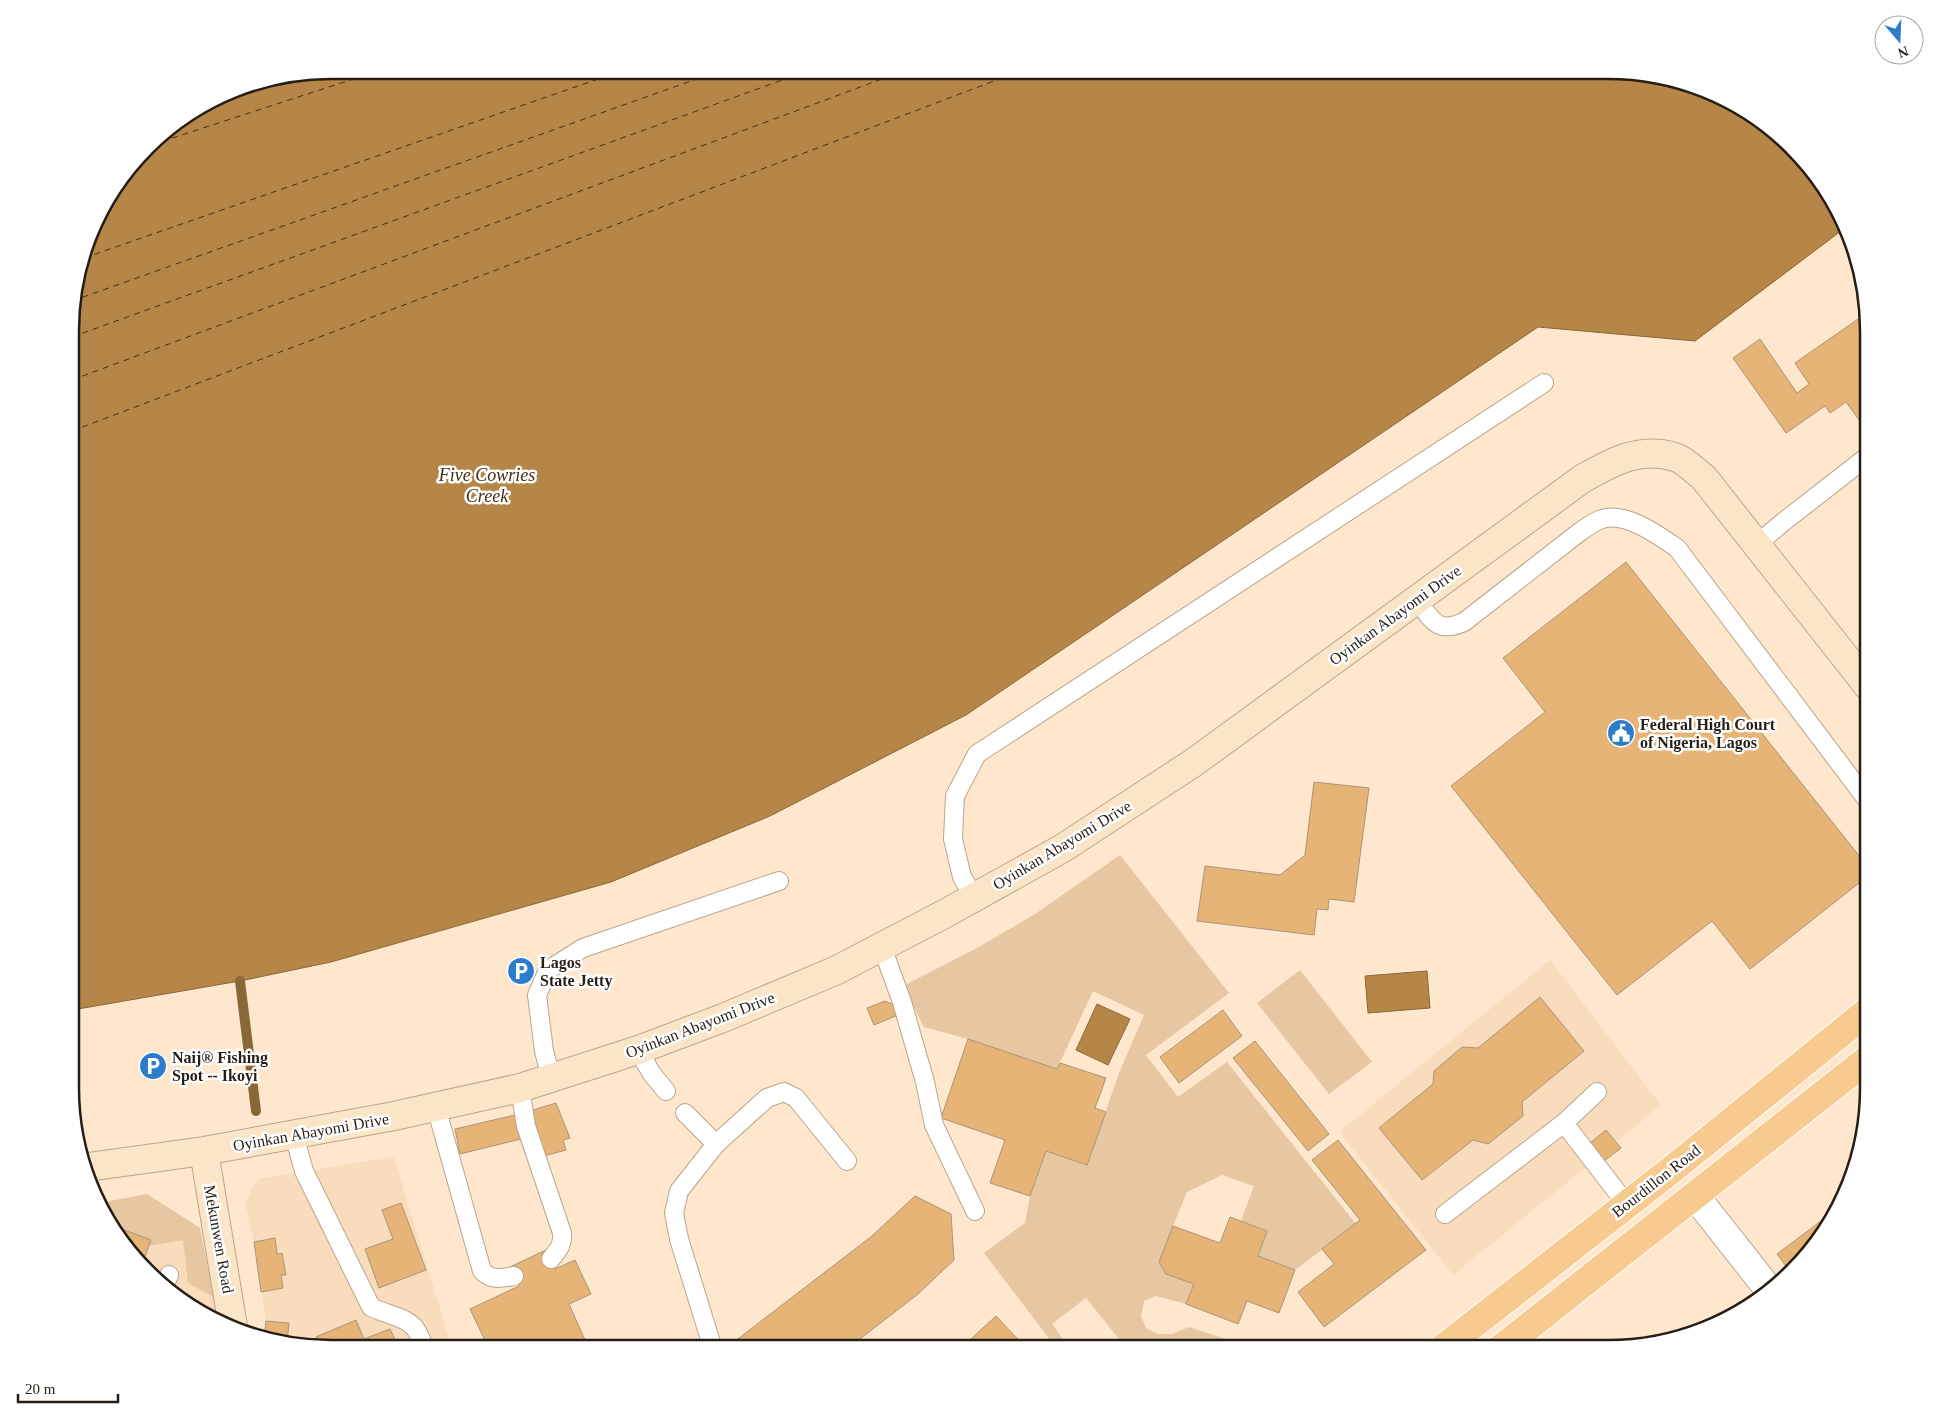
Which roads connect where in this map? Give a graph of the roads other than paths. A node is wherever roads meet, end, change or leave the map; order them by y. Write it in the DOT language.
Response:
graph roads {
  1 [pos="1544,382"];
  2 [pos="1860,462"];
  3 [pos="1756,545"];
  4 [pos="1417,600"];
  5 [pos="1860,676"];
  6 [pos="1860,790"];
  7 [pos="779,881"];
  8 [pos="974,897"];
  9 [pos="882,947"];
  10 [pos="1860,1017"];
  11 [pos="638,1050"];
  12 [pos="1860,1065"];
  13 [pos="551,1078"];
  14 [pos="520,1088"];
  15 [pos="666,1091"];
  16 [pos="1597,1092"];
  17 [pos="436,1107"];
  18 [pos="685,1114"];
  19 [pos="1564,1123"];
  20 [pos="294,1135"];
  21 [pos="716,1144"];
  22 [pos="204,1151"];
  23 [pos="847,1161"];
  24 [pos="92,1170"];
  25 [pos="1695,1196"];
  26 [pos="1627,1205"];
  27 [pos="975,1211"];
  28 [pos="1445,1214"];
  29 [pos="551,1259"];
  30 [pos="514,1276"];
  31 [pos="1765,1285"];
  32 [pos="232,1320"];
  33 [pos="421,1340"];
  34 [pos="710,1340"];
  35 [pos="1454,1340"];
  36 [pos="1511,1340"];
  1 -- 8 [label="lane"];
  2 -- 3 [label="lane"];
  3 -- 4 [label="street, Oyinkan Abayomi Drive"];
  3 -- 5 [label="street, Oyinkan Abayomi Drive"];
  4 -- 6 [label="lane"];
  4 -- 8 [label="street, Oyinkan Abayomi Drive"];
  7 -- 13 [label="lane"];
  8 -- 9 [label="street, Oyinkan Abayomi Drive"];
  9 -- 11 [label="street, Oyinkan Abayomi Drive"];
  9 -- 27 [label="lane"];
  10 -- 26 [label="main road, Bourdillon Road"];
  11 -- 13 [label="street, Oyinkan Abayomi Drive"];
  11 -- 15 [label="lane"];
  12 -- 25 [label="main road"];
  13 -- 14 [label="street, Oyinkan Abayomi Drive"];
  14 -- 17 [label="street, Oyinkan Abayomi Drive"];
  14 -- 29 [label="lane"];
  16 -- 19 [label="lane"];
  17 -- 20 [label="street, Oyinkan Abayomi Drive"];
  17 -- 30 [label="lane"];
  18 -- 21 [label="lane"];
  19 -- 26 [label="lane"];
  19 -- 28 [label="lane"];
  20 -- 22 [label="street, Oyinkan Abayomi Drive"];
  20 -- 33 [label="lane"];
  21 -- 23 [label="lane"];
  21 -- 34 [label="lane"];
  22 -- 24 [label="street, Oyinkan Abayomi Drive"];
  22 -- 32 [label="street, Mekunwen Road"];
  25 -- 31 [label="street"];
  25 -- 36 [label="main road"];
  26 -- 35 [label="main road, Bourdillon Road"];
}
